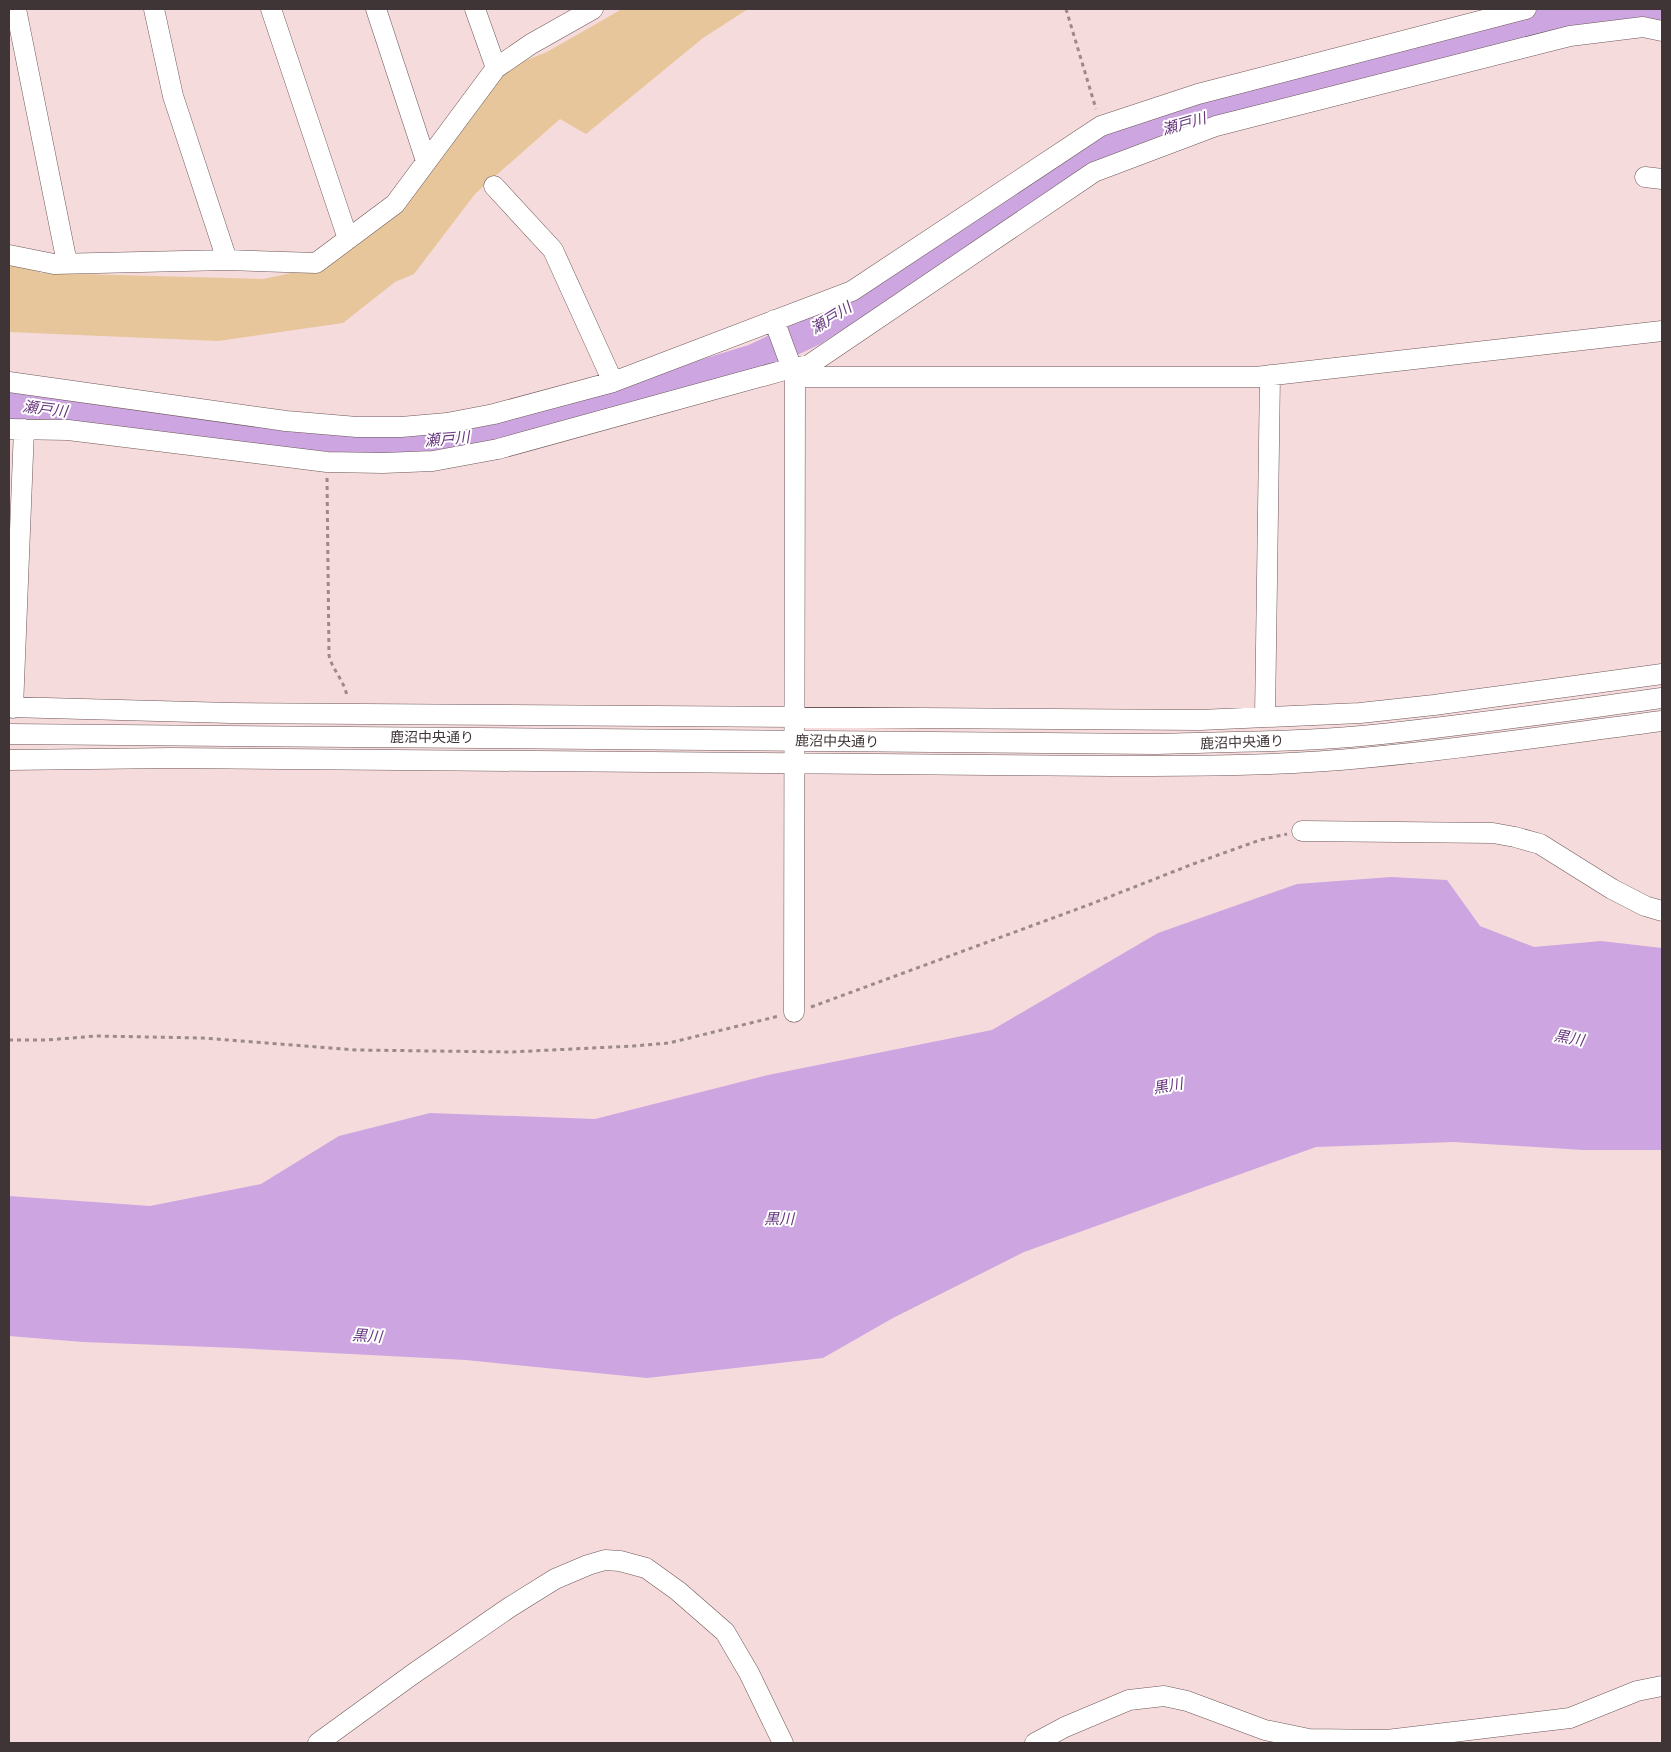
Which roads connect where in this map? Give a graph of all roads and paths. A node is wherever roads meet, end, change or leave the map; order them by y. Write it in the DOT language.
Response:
graph roads {
  1 [pos="16,9"];
  2 [pos="154,9"];
  3 [pos="271,9"];
  4 [pos="376,9"];
  5 [pos="475,9"];
  6 [pos="593,9"];
  7 [pos="1066,9"];
  8 [pos="1526,9"];
  9 [pos="570,14"];
  10 [pos="1662,31"];
  11 [pos="496,68"];
  12 [pos="1102,126"];
  13 [pos="426,161"];
  14 [pos="494,186"];
  15 [pos="348,239"];
  16 [pos="9,255"];
  17 [pos="227,260"];
  18 [pos="67,263"];
  19 [pos="774,320"];
  20 [pos="1662,331"];
  21 [pos="793,373"];
  22 [pos="1270,376"];
  23 [pos="9,382"];
  24 [pos="613,382"];
  25 [pos="16,429"];
  26 [pos="327,462"];
  27 [pos="1662,674"];
  28 [pos="1662,698"];
  29 [pos="11,708"];
  30 [pos="172,711"];
  31 [pos="350,713"];
  32 [pos="794,717"];
  33 [pos="1265,717"];
  34 [pos="1662,721"];
  35 [pos="9,734"];
  36 [pos="172,735"];
  37 [pos="794,740"];
  38 [pos="172,758"];
  39 [pos="9,760"];
  40 [pos="794,764"];
  41 [pos="1302,831"];
  42 [pos="1662,911"];
  43 [pos="794,1012"];
  44 [pos="9,1040"];
  45 [pos="1662,1686"];
  46 [pos="318,1743"];
  47 [pos="783,1743"];
  48 [pos="1035,1743"];
  1 -- 18 [label="street"];
  2 -- 17 [label="street"];
  3 -- 15 [label="street"];
  4 -- 13 [label="street"];
  5 -- 11 [label="street"];
  6 -- 9 [label="street"];
  7 -- 12 [label="path"];
  8 -- 12 [label="street"];
  9 -- 11 [label="street"];
  10 -- 21 [label="street"];
  11 -- 13 [label="street"];
  12 -- 19 [label="street"];
  13 -- 15 [label="street"];
  14 -- 24 [label="street"];
  15 -- 17 [label="street"];
  16 -- 18 [label="street"];
  17 -- 18 [label="street"];
  19 -- 21 [label="street"];
  19 -- 24 [label="street"];
  20 -- 22 [label="street"];
  21 -- 22 [label="street"];
  21 -- 26 [label="street"];
  21 -- 32 [label="street"];
  22 -- 33 [label="street"];
  23 -- 24 [label="street"];
  25 -- 26 [label="street"];
  25 -- 29 [label="street"];
  26 -- 31 [label="path"];
  27 -- 33 [label="street"];
  28 -- 37 [label="street, 鹿沼中央通り"];
  29 -- 30 [label="street"];
  30 -- 31 [label="street"];
  30 -- 36 [label="street"];
  31 -- 32 [label="street"];
  32 -- 33 [label="street"];
  32 -- 37 [label="street"];
  34 -- 40 [label="street"];
  35 -- 36 [label="street, 鹿沼中央通り"];
  36 -- 37 [label="street, 鹿沼中央通り"];
  36 -- 38 [label="street"];
  37 -- 40 [label="street"];
  38 -- 39 [label="street"];
  38 -- 40 [label="street"];
  40 -- 43 [label="street"];
  41 -- 42 [label="street"];
  41 -- 43 [label="path"];
  43 -- 44 [label="path"];
  45 -- 48 [label="street"];
  46 -- 47 [label="street"];
}
